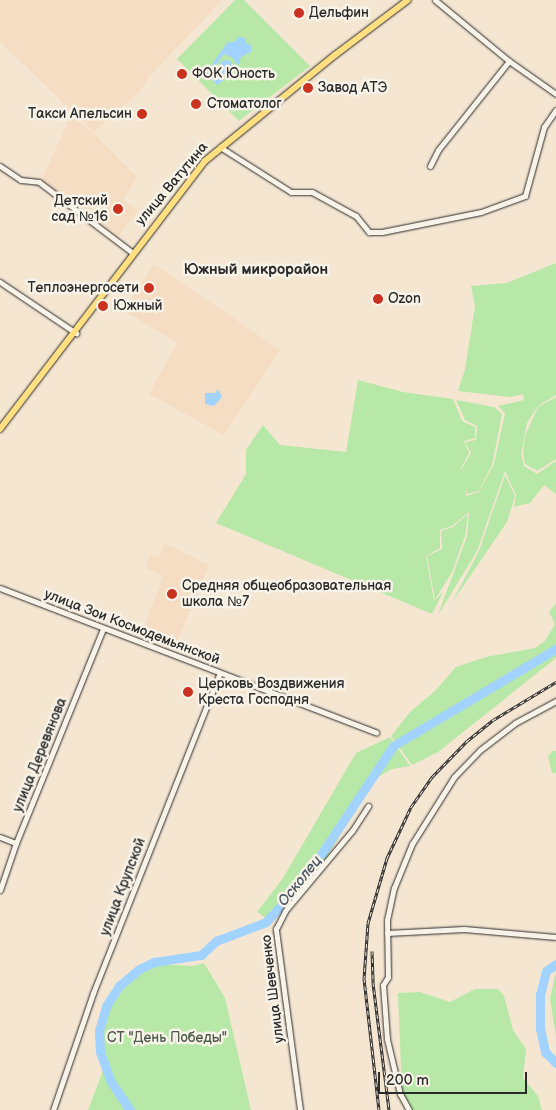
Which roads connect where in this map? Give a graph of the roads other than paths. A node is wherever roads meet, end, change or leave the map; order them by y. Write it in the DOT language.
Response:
graph roads {
  1 [pos="408,0"];
  2 [pos="435,0"];
  3 [pos="510,61"];
  4 [pos="556,94"];
  5 [pos="556,110"];
  6 [pos="220,147"];
  7 [pos="0,166"];
  8 [pos="430,166"];
  9 [pos="133,253"];
  10 [pos="0,282"];
  11 [pos="76,333"];
  12 [pos="0,429"];
  13 [pos="0,588"];
  14 [pos="103,629"];
  15 [pos="220,674"];
  16 [pos="556,701"];
  17 [pos="376,732"];
  18 [pos="368,806"];
  19 [pos="0,837"];
  20 [pos="16,843"];
  21 [pos="0,890"];
  22 [pos="387,933"];
  23 [pos="556,937"];
  24 [pos="53,1110"];
  25 [pos="300,1110"];
  26 [pos="409,1110"];
  1 -- 6 [label="main road, улица Ватутина"];
  2 -- 3 [label="street"];
  3 -- 4 [label="street"];
  3 -- 8 [label="street"];
  5 -- 6 [label="street"];
  6 -- 9 [label="main road, улица Ватутина"];
  7 -- 9 [label="street"];
  9 -- 11 [label="main road, улица Ватутина"];
  10 -- 11 [label="street"];
  11 -- 12 [label="main road, улица Ватутина"];
  13 -- 14 [label="street, улица Зои Космодемьянской"];
  14 -- 15 [label="street, улица Зои Космодемьянской"];
  14 -- 20 [label="street, улица Деревянова"];
  15 -- 17 [label="street, улица Зои Космодемьянской"];
  15 -- 24 [label="street, улица Крупской"];
  16 -- 22 [label="street"];
  18 -- 25 [label="street, улица Шевченко"];
  19 -- 20 [label="street"];
  20 -- 21 [label="street, улица Деревянова"];
  22 -- 23 [label="street"];
  22 -- 26 [label="street"];
}
